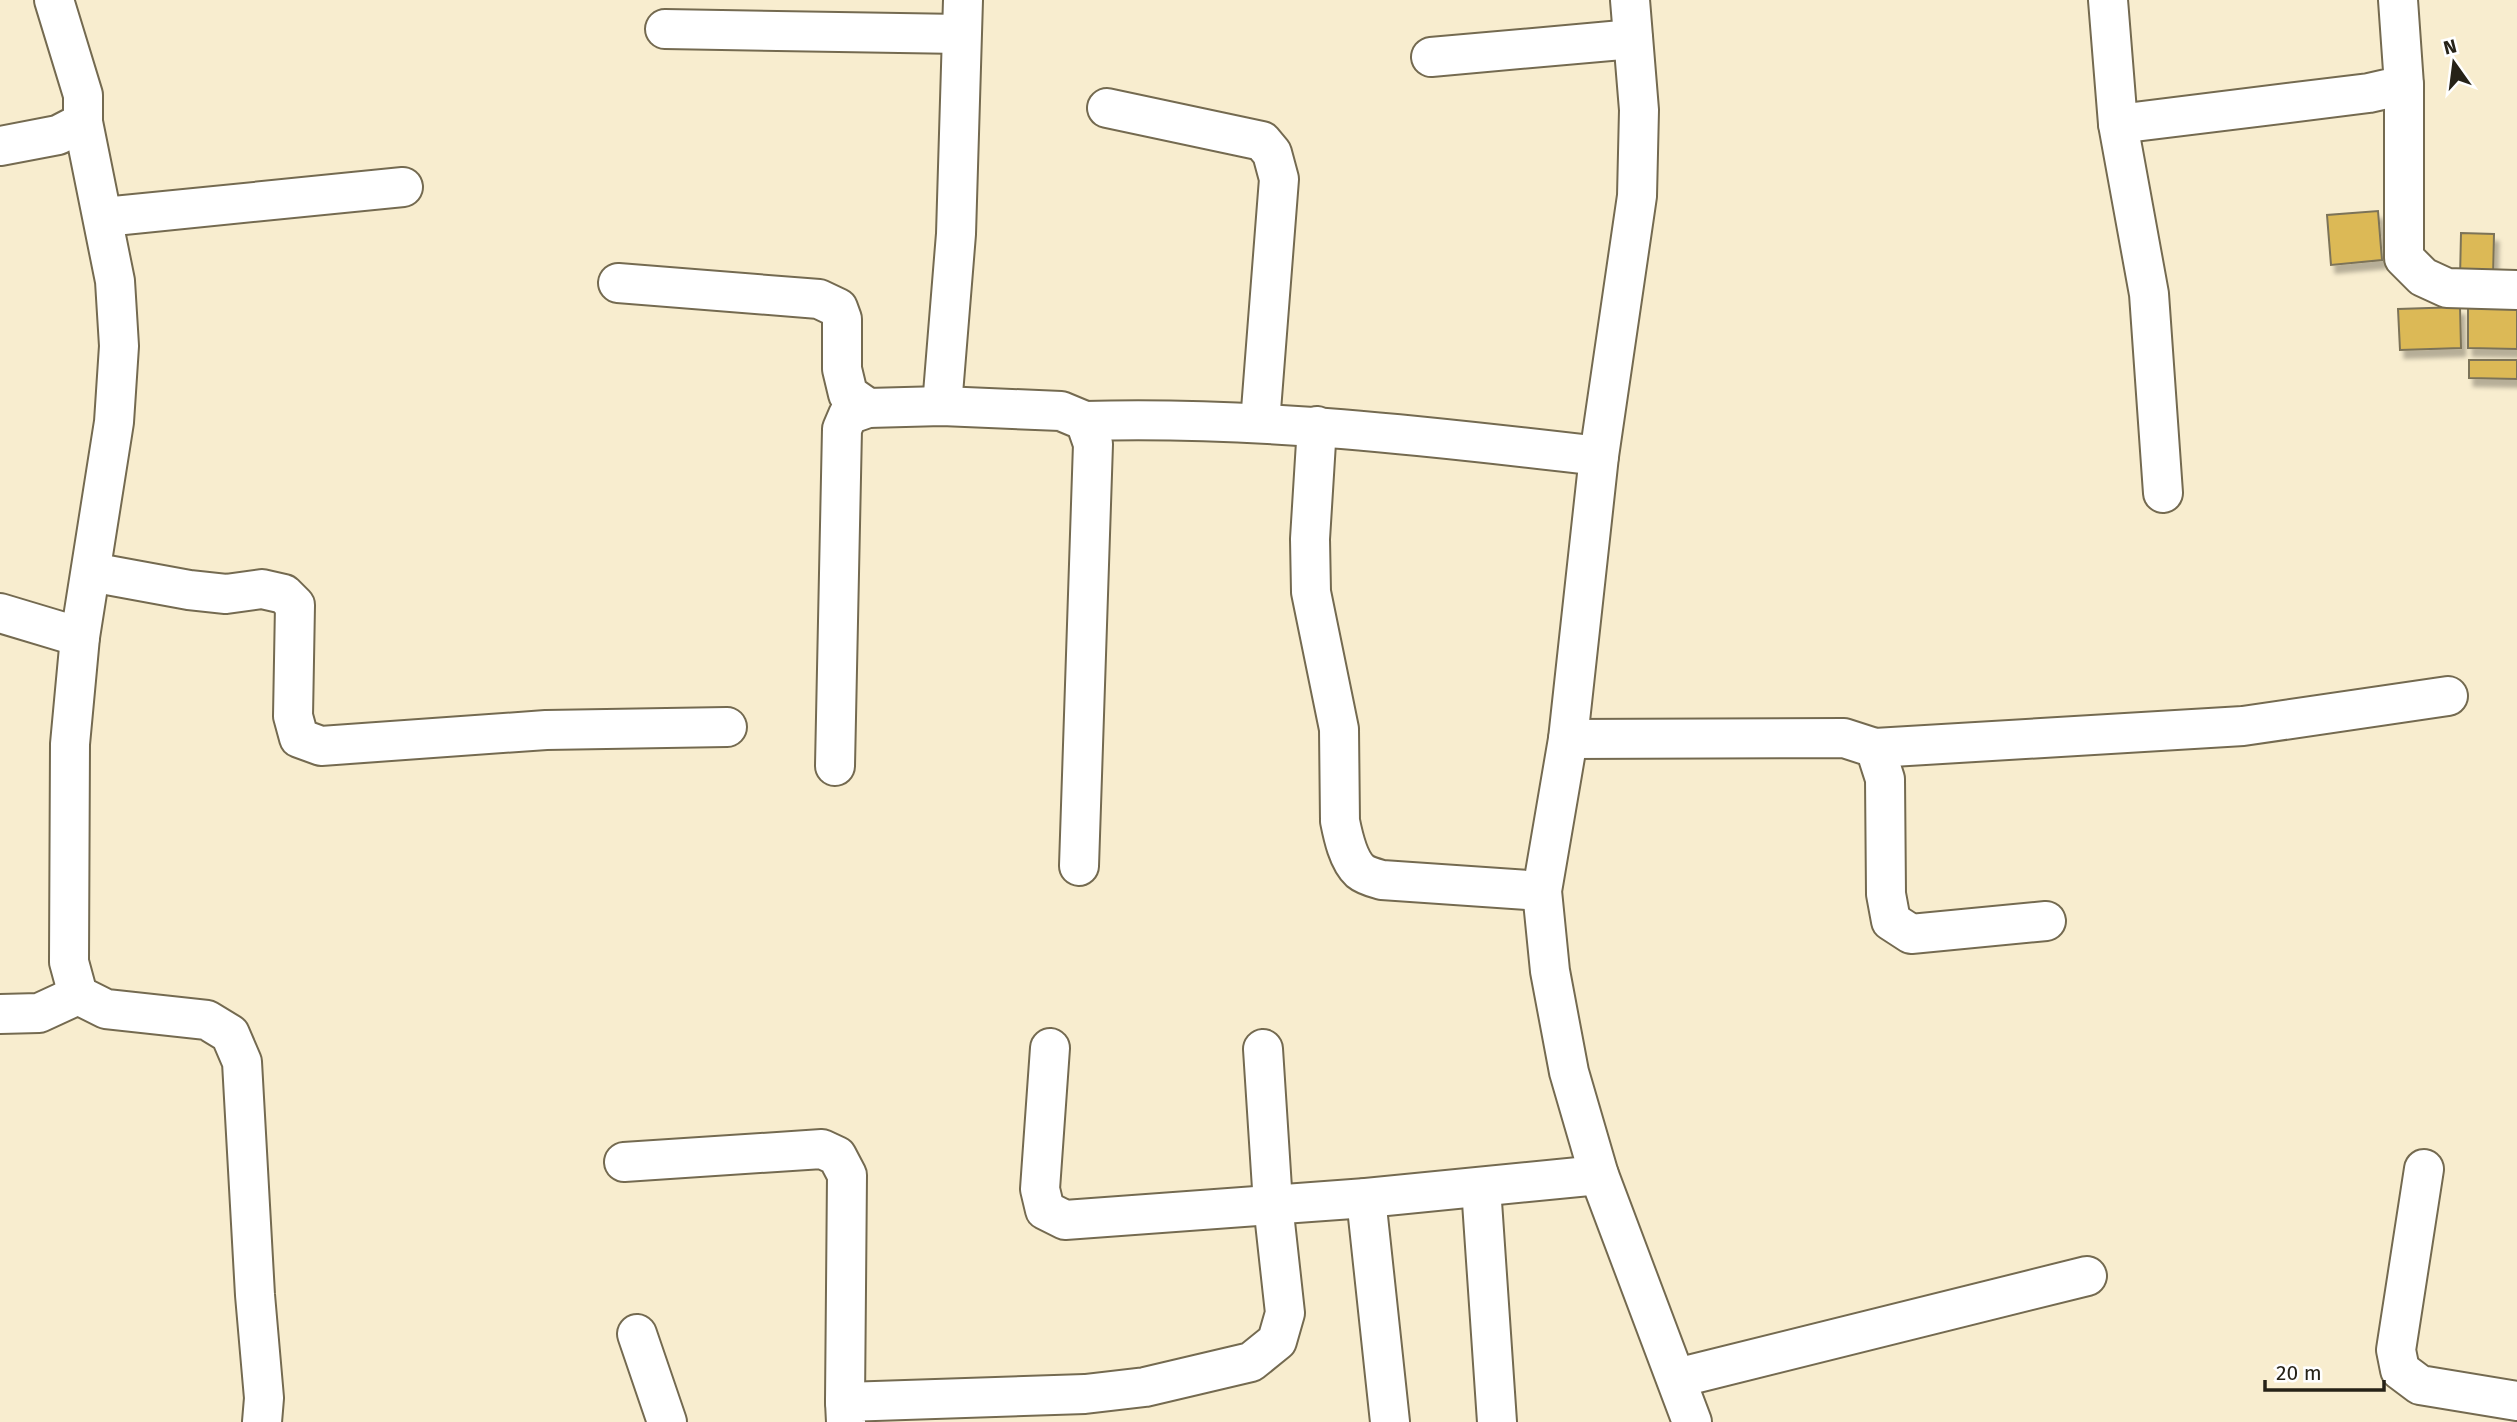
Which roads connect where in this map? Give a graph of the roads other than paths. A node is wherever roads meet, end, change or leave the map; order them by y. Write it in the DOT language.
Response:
graph roads {
  1 [pos="54,0"];
  2 [pos="1630,0"];
  3 [pos="2108,0"];
  4 [pos="2398,0"];
  5 [pos="962,17"];
  6 [pos="665,29"];
  7 [pos="1633,39"];
  8 [pos="1431,57"];
  9 [pos="2404,85"];
  10 [pos="1107,108"];
  11 [pos="83,122"];
  12 [pos="2118,124"];
  13 [pos="0,146"];
  14 [pos="403,187"];
  15 [pos="104,217"];
  16 [pos="618,283"];
  17 [pos="2517,290"];
  18 [pos="942,406"];
  19 [pos="869,408"];
  20 [pos="1085,421"];
  21 [pos="1260,423"];
  22 [pos="1317,426"];
  23 [pos="1599,456"];
  24 [pos="2163,492"];
  25 [pos="90,572"];
  26 [pos="0,613"];
  27 [pos="80,637"];
  28 [pos="2448,696"];
  29 [pos="727,727"];
  30 [pos="1568,739"];
  31 [pos="1875,748"];
  32 [pos="835,766"];
  33 [pos="1079,866"];
  34 [pos="1542,891"];
  35 [pos="2046,921"];
  36 [pos="78,995"];
  37 [pos="0,1014"];
  38 [pos="1050,1048"];
  39 [pos="1263,1049"];
  40 [pos="624,1162"];
  41 [pos="2424,1169"];
  42 [pos="1599,1175"];
  43 [pos="1482,1187"];
  44 [pos="1366,1198"];
  45 [pos="1273,1204"];
  46 [pos="2087,1276"];
  47 [pos="637,1334"];
  48 [pos="1677,1378"];
  49 [pos="2517,1401"];
  50 [pos="846,1412"];
  51 [pos="262,1422"];
  52 [pos="667,1422"];
  53 [pos="1390,1422"];
  54 [pos="1497,1422"];
  55 [pos="1692,1422"];
  1 -- 11 [label="street"];
  2 -- 7 [label="street"];
  3 -- 12 [label="street"];
  4 -- 9 [label="street"];
  5 -- 6 [label="street"];
  5 -- 18 [label="street"];
  7 -- 8 [label="street"];
  7 -- 23 [label="street"];
  9 -- 12 [label="street"];
  9 -- 17 [label="street"];
  10 -- 21 [label="street"];
  11 -- 13 [label="street"];
  11 -- 15 [label="street"];
  12 -- 24 [label="street"];
  14 -- 15 [label="street"];
  15 -- 25 [label="street"];
  16 -- 19 [label="street"];
  18 -- 19 [label="street"];
  18 -- 20 [label="street"];
  19 -- 32 [label="street"];
  20 -- 21 [label="street"];
  20 -- 33 [label="street"];
  21 -- 22 [label="street"];
  22 -- 23 [label="street"];
  22 -- 34 [label="street"];
  23 -- 30 [label="street"];
  25 -- 27 [label="street"];
  25 -- 29 [label="street"];
  26 -- 27 [label="street"];
  27 -- 36 [label="street"];
  28 -- 31 [label="street"];
  30 -- 31 [label="street"];
  30 -- 34 [label="street"];
  31 -- 35 [label="street"];
  34 -- 42 [label="street"];
  36 -- 37 [label="street"];
  36 -- 51 [label="street"];
  38 -- 45 [label="street"];
  39 -- 45 [label="street"];
  40 -- 50 [label="street"];
  41 -- 49 [label="street"];
  42 -- 43 [label="street"];
  42 -- 48 [label="street"];
  43 -- 44 [label="street"];
  43 -- 54 [label="street"];
  44 -- 45 [label="street"];
  44 -- 53 [label="street"];
  45 -- 50 [label="street"];
  46 -- 48 [label="street"];
  47 -- 52 [label="street"];
  48 -- 55 [label="street"];
}
